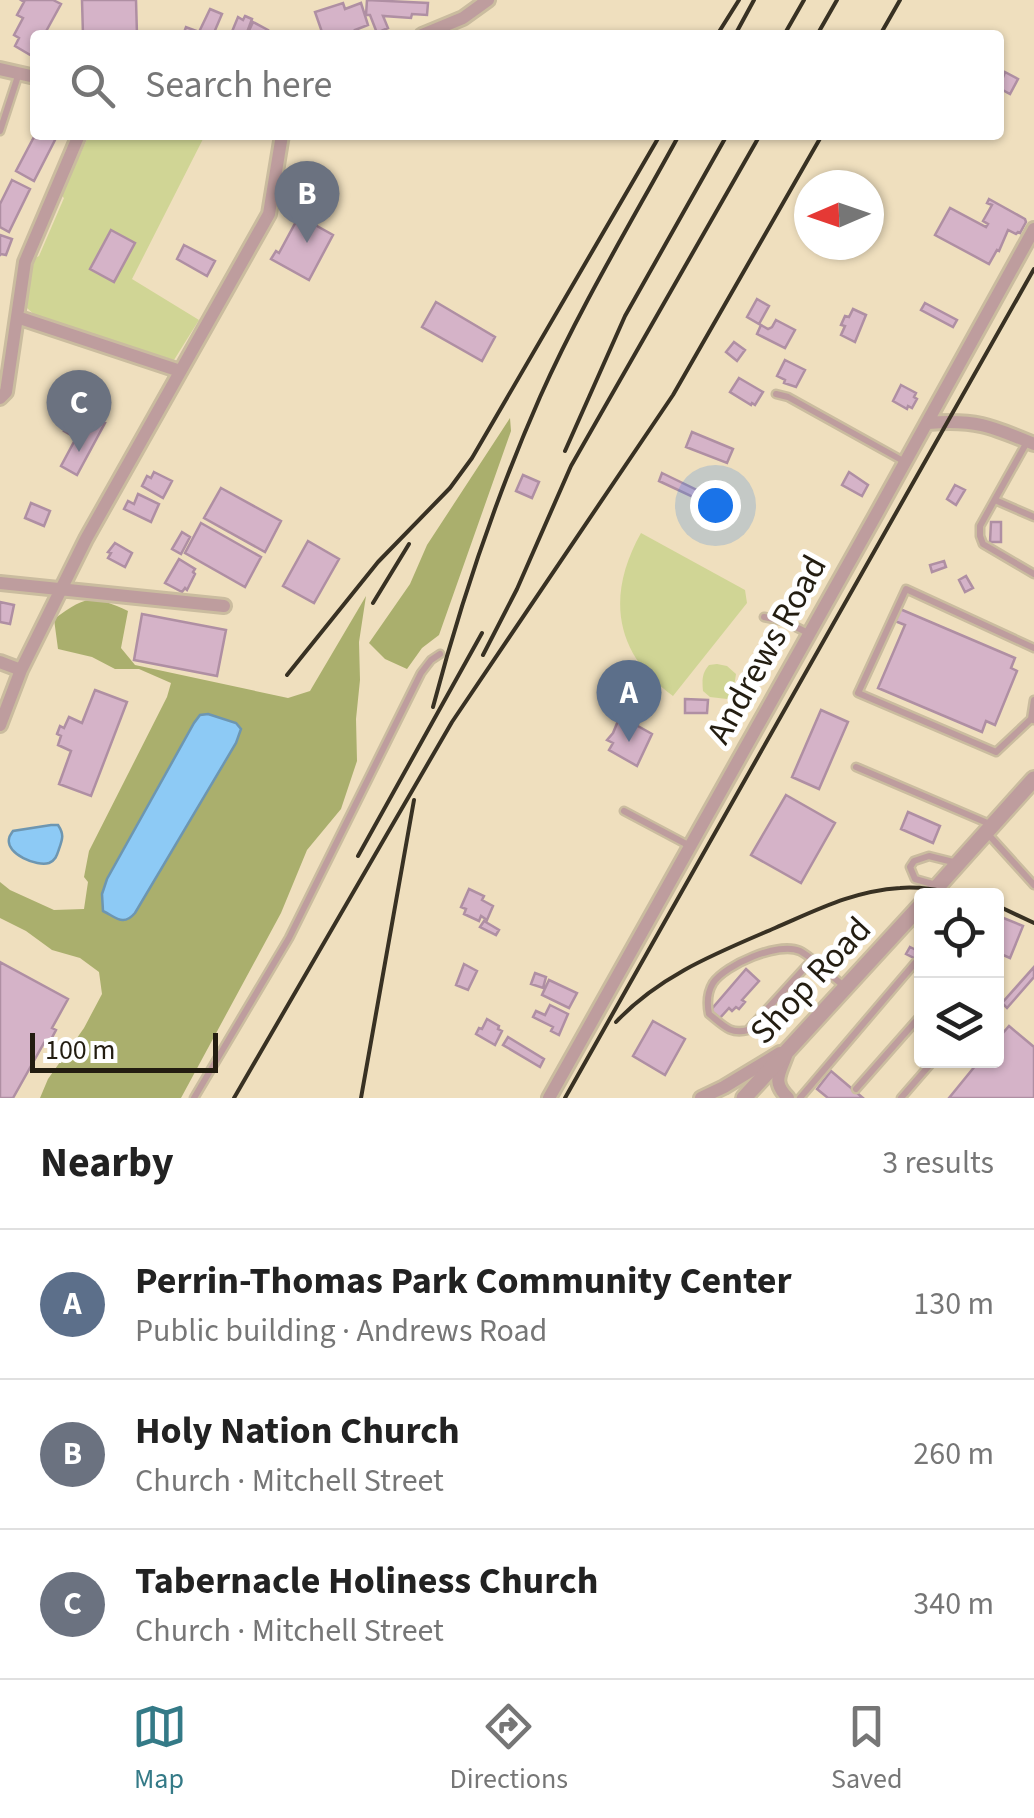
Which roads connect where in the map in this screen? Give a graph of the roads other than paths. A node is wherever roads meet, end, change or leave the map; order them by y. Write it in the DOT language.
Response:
graph roads {
  1 [pos="488,0"];
  2 [pos="434,30"];
  3 [pos="0,69"];
  4 [pos="20,72"];
  5 [pos="30,76"];
  6 [pos="0,131"];
  7 [pos="77,140"];
  8 [pos="281,140"];
  9 [pos="1034,229"];
  10 [pos="18,318"];
  11 [pos="180,371"];
  12 [pos="776,394"];
  13 [pos="0,398"];
  14 [pos="928,423"];
  15 [pos="1031,443"];
  16 [pos="906,462"];
  17 [pos="995,500"];
  18 [pos="1034,517"];
  19 [pos="1034,574"];
  20 [pos="0,583"];
  21 [pos="60,588"];
  22 [pos="224,606"];
  23 [pos="764,616"];
  24 [pos="809,634"];
  25 [pos="1034,648"];
  26 [pos="440,654"];
  27 [pos="0,662"];
  28 [pos="21,670"];
  29 [pos="1034,700"];
  30 [pos="1033,720"];
  31 [pos="0,725"];
  32 [pos="856,767"];
  33 [pos="1034,780"];
  34 [pos="624,811"];
  35 [pos="989,829"];
  36 [pos="689,846"];
  37 [pos="958,863"];
  38 [pos="1034,885"];
  39 [pos="930,888"];
  40 [pos="936,888"];
  41 [pos="914,913"];
  42 [pos="811,960"];
  43 [pos="914,964"];
  44 [pos="845,987"];
  45 [pos="914,1023"];
  46 [pos="790,1046"];
  47 [pos="927,1068"];
  48 [pos="856,1090"];
  49 [pos="194,1098"];
  50 [pos="549,1098"];
  51 [pos="700,1098"];
  52 [pos="744,1098"];
  53 [pos="788,1098"];
  54 [pos="800,1098"];
  55 [pos="901,1098"];
  1 -- 2 [label="street"];
  3 -- 4 [label="street"];
  4 -- 5 [label="street"];
  4 -- 6 [label="lane"];
  7 -- 10 [label="street"];
  8 -- 11 [label="street"];
  9 -- 14 [label="street, Andrews Road"];
  10 -- 11 [label="street"];
  10 -- 13 [label="street"];
  11 -- 21 [label="street"];
  12 -- 16 [label="lane"];
  14 -- 15 [label="street"];
  14 -- 16 [label="street, Andrews Road"];
  15 -- 17 [label="lane"];
  16 -- 24 [label="street, Andrews Road"];
  17 -- 18 [label="lane"];
  17 -- 19 [label="lane"];
  20 -- 21 [label="street"];
  21 -- 22 [label="street"];
  21 -- 28 [label="street"];
  23 -- 24 [label="lane"];
  24 -- 36 [label="street, Andrews Road"];
  25 -- 30 [label="lane"];
  26 -- 49 [label="lane"];
  27 -- 28 [label="street"];
  28 -- 31 [label="street"];
  29 -- 30 [label="lane"];
  32 -- 35 [label="lane"];
  33 -- 35 [label="street"];
  34 -- 36 [label="lane"];
  35 -- 37 [label="street"];
  35 -- 38 [label="lane"];
  36 -- 50 [label="street, Andrews Road"];
  37 -- 39 [label="lane"];
  37 -- 40 [label="street"];
  41 -- 44 [label="street, Shop Road"];
  42 -- 42 [label="lane"];
  42 -- 44 [label="lane"];
  43 -- 54 [label="lane"];
  44 -- 46 [label="street, Shop Road"];
  45 -- 48 [label="lane"];
  46 -- 51 [label="street"];
  46 -- 52 [label="street, Shop Road"];
  46 -- 53 [label="street"];
  47 -- 55 [label="lane"];
}
